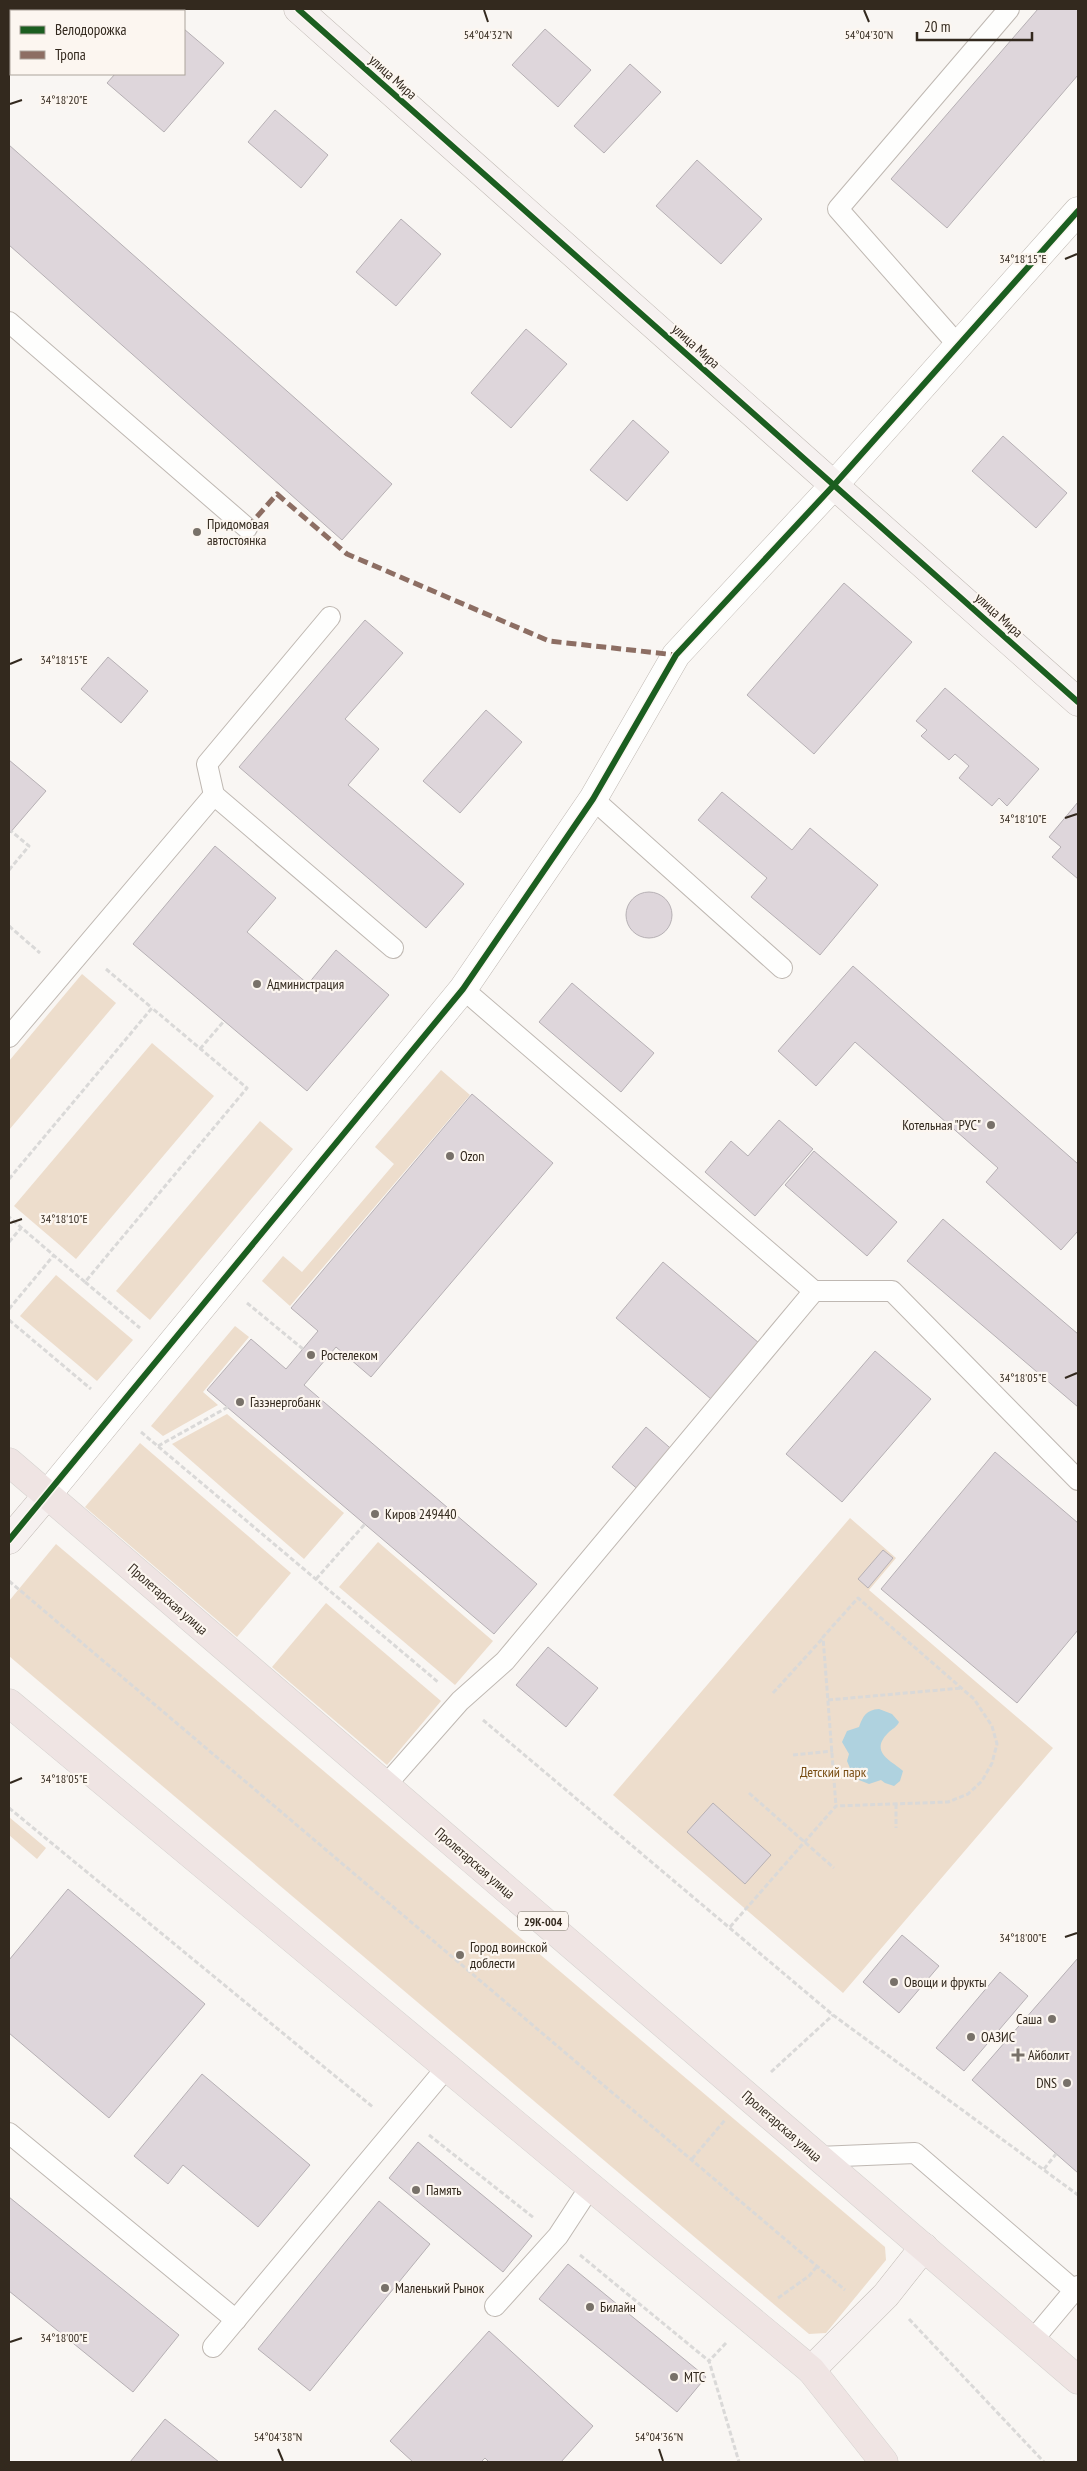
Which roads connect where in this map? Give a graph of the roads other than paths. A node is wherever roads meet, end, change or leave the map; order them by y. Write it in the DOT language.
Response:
graph roads {
  1 [pos="298,9"];
  2 [pos="1009,9"];
  3 [pos="1078,211"];
  4 [pos="9,322"];
  5 [pos="957,344"];
  6 [pos="834,485"];
  7 [pos="247,528"];
  8 [pos="330,617"];
  9 [pos="1078,702"];
  10 [pos="214,796"];
  11 [pos="593,799"];
  12 [pos="393,948"];
  13 [pos="782,968"];
  14 [pos="463,989"];
  15 [pos="11,1030"];
  16 [pos="814,1291"];
  17 [pos="9,1462"];
  18 [pos="1078,1480"];
  19 [pos="47,1495"];
  20 [pos="9,1540"];
  21 [pos="9,1703"];
  22 [pos="385,1786"];
  23 [pos="447,2068"];
  24 [pos="9,2133"];
  25 [pos="818,2157"];
  26 [pos="590,2187"];
  27 [pos="924,2248"];
  28 [pos="1076,2288"];
  29 [pos="495,2306"];
  30 [pos="236,2320"];
  31 [pos="1032,2341"];
  32 [pos="213,2347"];
  33 [pos="811,2370"];
  34 [pos="1078,2380"];
  35 [pos="884,2462"];
  1 -- 6 [label="street, улица Мира"];
  2 -- 5 [label="lane"];
  3 -- 5 [label="street"];
  4 -- 7 [label="lane"];
  5 -- 6 [label="street"];
  6 -- 9 [label="street, улица Мира"];
  6 -- 11 [label="street"];
  8 -- 10 [label="lane"];
  10 -- 12 [label="lane"];
  10 -- 15 [label="lane"];
  11 -- 13 [label="lane"];
  11 -- 14 [label="street"];
  14 -- 16 [label="lane"];
  14 -- 19 [label="street"];
  16 -- 18 [label="lane"];
  16 -- 22 [label="lane"];
  17 -- 19 [label="main road, Пролетарская улица / 29К-004"];
  19 -- 20 [label="street"];
  19 -- 22 [label="main road, Пролетарская улица / 29К-004"];
  21 -- 23 [label="main road"];
  22 -- 25 [label="main road, Пролетарская улица / 29К-004"];
  23 -- 26 [label="main road"];
  23 -- 30 [label="lane"];
  24 -- 30 [label="lane"];
  25 -- 27 [label="main road, Пролетарская улица / 29К-004"];
  25 -- 28 [label="lane"];
  26 -- 29 [label="lane"];
  26 -- 33 [label="main road"];
  27 -- 31 [label="main road, Пролетарская улица / 29К-004"];
  27 -- 33 [label="street"];
  28 -- 31 [label="lane"];
  30 -- 32 [label="lane"];
  31 -- 34 [label="main road, Пролетарская улица / 29К-004"];
  33 -- 35 [label="main road"];
}
